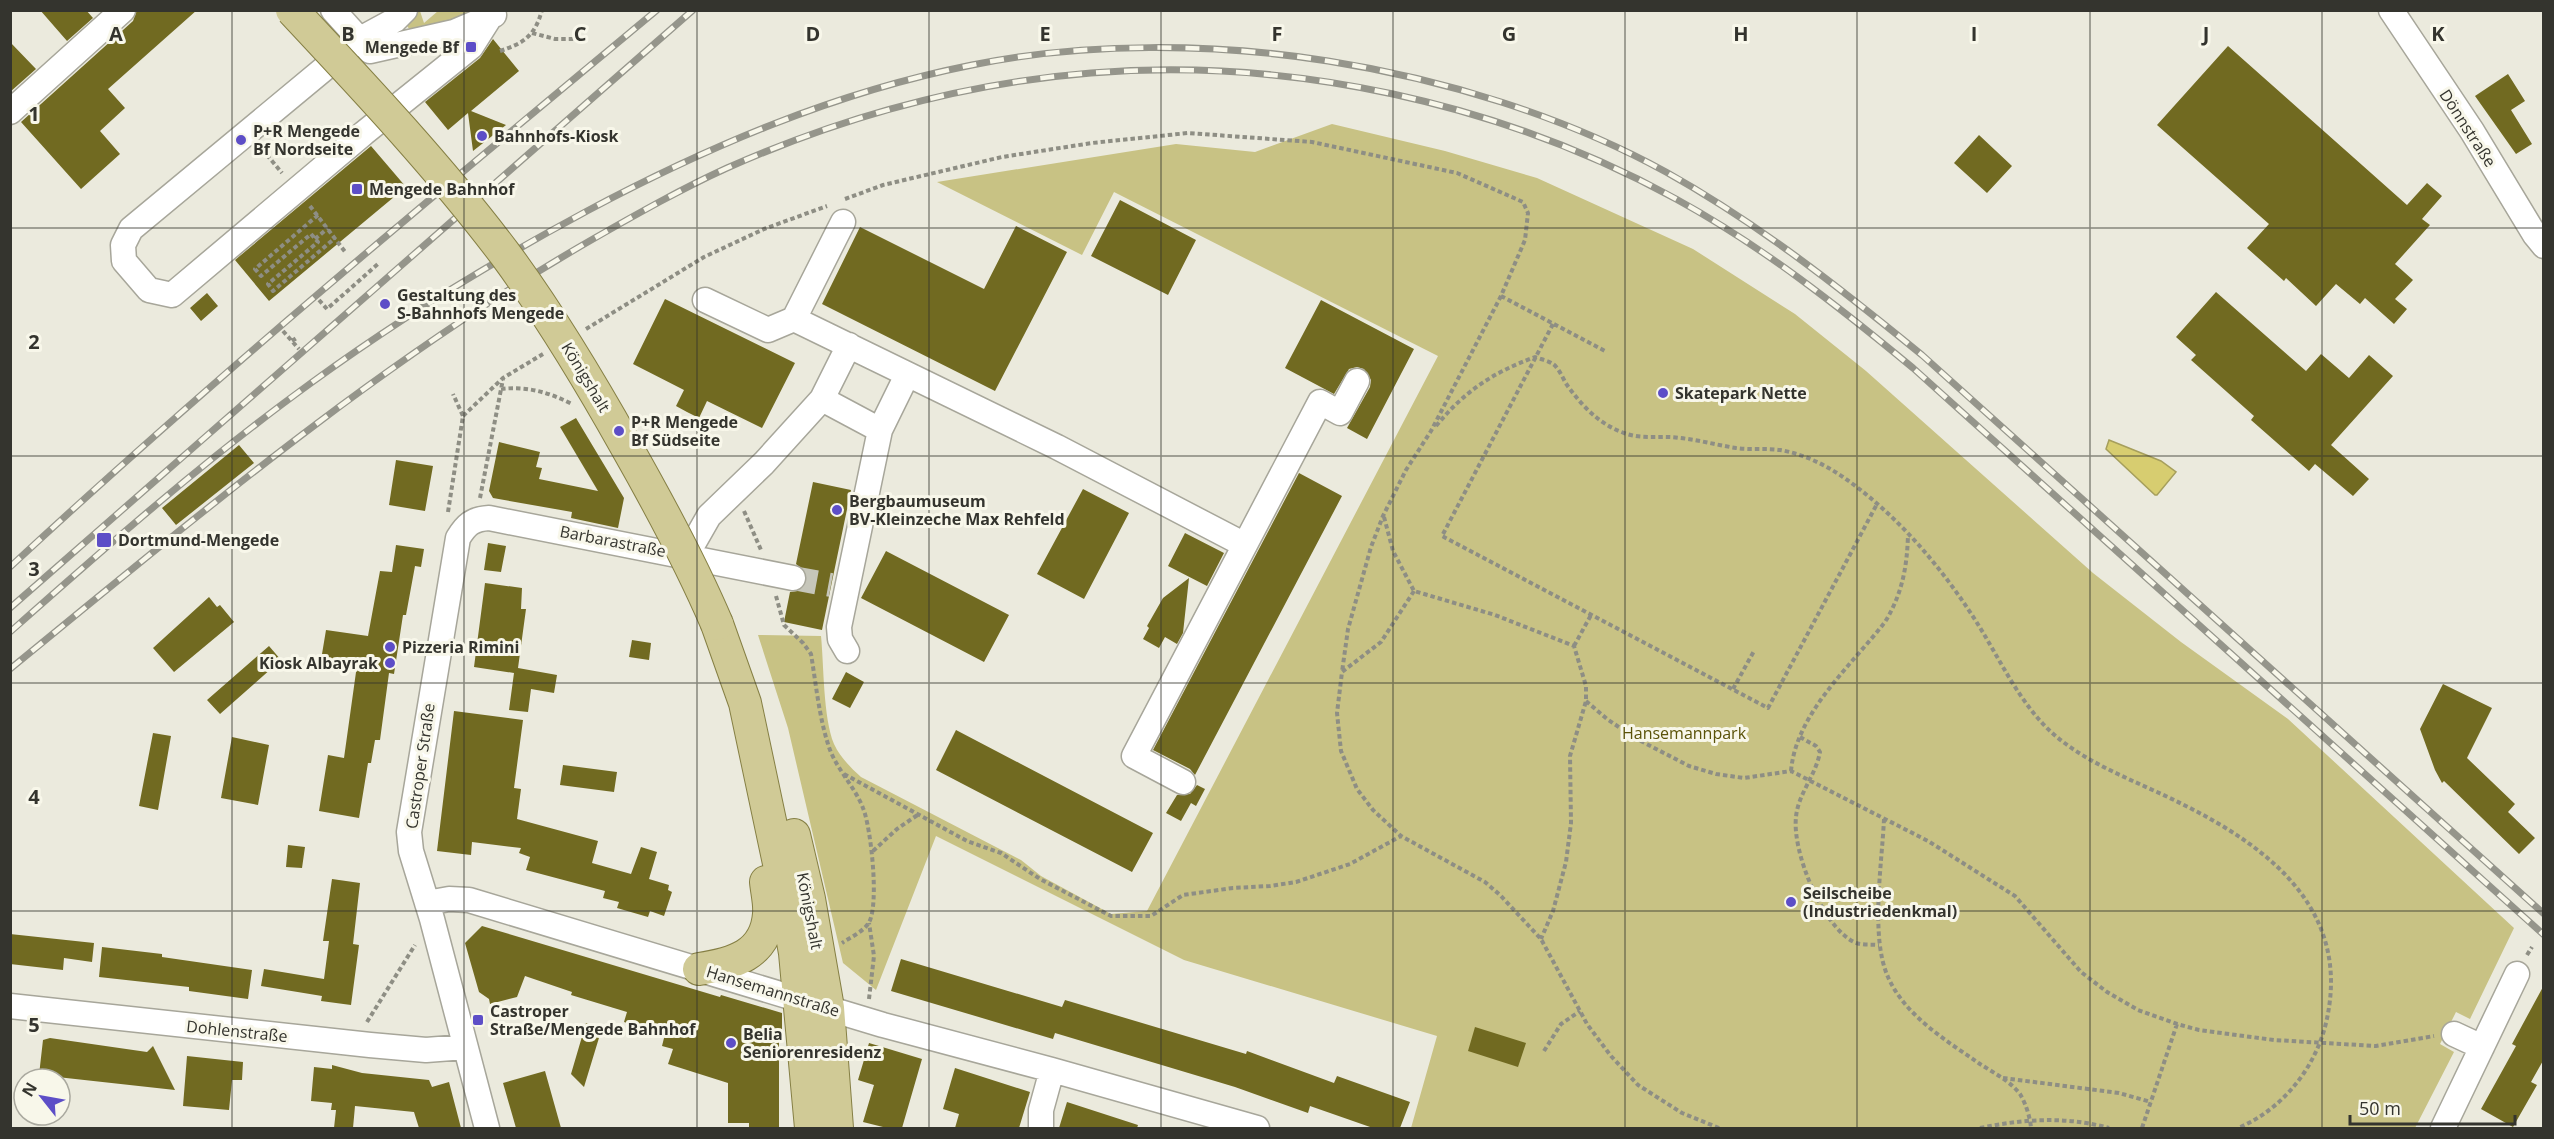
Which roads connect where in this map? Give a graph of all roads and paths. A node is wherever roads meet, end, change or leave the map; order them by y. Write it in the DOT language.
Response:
graph roads {
  1 [pos="123,10"];
  2 [pos="292,10"];
  3 [pos="333,10"];
  4 [pos="542,10"];
  5 [pos="2391,10"];
  6 [pos="496,14"];
  7 [pos="400,15"];
  8 [pos="532,33"];
  9 [pos="360,39"];
  10 [pos="582,39"];
  11 [pos="406,44"];
  12 [pos="500,51"];
  13 [pos="10,112"];
  14 [pos="837,209"];
  15 [pos="328,228"];
  16 [pos="335,238"];
  17 [pos="315,239"];
  18 [pos="2544,246"];
  19 [pos="346,253"];
  20 [pos="378,264"];
  21 [pos="1501,296"];
  22 [pos="319,300"];
  23 [pos="705,300"];
  24 [pos="794,319"];
  25 [pos="1553,324"];
  26 [pos="584,330"];
  27 [pos="284,331"];
  28 [pos="298,337"];
  29 [pos="292,341"];
  30 [pos="849,345"];
  31 [pos="299,349"];
  32 [pos="1605,351"];
  33 [pos="548,352"];
  34 [pos="1535,357"];
  35 [pos="907,375"];
  36 [pos="503,378"];
  37 [pos="1357,381"];
  38 [pos="501,390"];
  39 [pos="453,394"];
  40 [pos="822,399"];
  41 [pos="581,409"];
  42 [pos="463,416"];
  43 [pos="880,430"];
  44 [pos="1431,431"];
  45 [pos="731,495"];
  46 [pos="1877,504"];
  47 [pos="1383,516"];
  48 [pos="477,518"];
  49 [pos="453,528"];
  50 [pos="1908,535"];
  51 [pos="1245,545"];
  52 [pos="691,556"];
  53 [pos="784,576"];
  54 [pos="1414,591"];
  55 [pos="1591,615"];
  56 [pos="1574,646"];
  57 [pos="847,651"];
  58 [pos="1754,651"];
  59 [pos="1342,672"];
  60 [pos="1733,689"];
  61 [pos="1587,701"];
  62 [pos="745,703"];
  63 [pos="1800,737"];
  64 [pos="1791,771"];
  65 [pos="844,774"];
  66 [pos="1809,779"];
  67 [pos="1183,782"];
  68 [pos="919,814"];
  69 [pos="1884,819"];
  70 [pos="1401,836"];
  71 [pos="872,851"];
  72 [pos="430,911"];
  73 [pos="869,923"];
  74 [pos="1541,939"];
  75 [pos="836,945"];
  76 [pos="1879,945"];
  77 [pos="699,969"];
  78 [pos="2517,974"];
  79 [pos="798,998"];
  80 [pos="868,1000"];
  81 [pos="10,1006"];
  82 [pos="828,1008"];
  83 [pos="1581,1011"];
  84 [pos="2177,1024"];
  85 [pos="2454,1034"];
  86 [pos="353,1044"];
  87 [pos="2320,1044"];
  88 [pos="465,1047"];
  89 [pos="2482,1047"];
  90 [pos="1544,1051"];
  91 [pos="1052,1070"];
  92 [pos="2003,1078"];
  93 [pos="2151,1102"];
  94 [pos="2031,1120"];
  95 [pos="807,1122"];
  96 [pos="487,1128"];
  97 [pos="837,1128"];
  98 [pos="1041,1128"];
  99 [pos="1257,1128"];
  100 [pos="1719,1128"];
  101 [pos="1980,1128"];
  102 [pos="2031,1128"];
  103 [pos="2109,1128"];
  104 [pos="2142,1128"];
  105 [pos="2238,1128"];
  106 [pos="2443,1128"];
  1 -- 13 [label="street"];
  2 -- 62 [label="main road, Königshalt, bridge"];
  3 -- 9 [label="street"];
  4 -- 8 [label="path"];
  5 -- 18 [label="street, Dönnstraße"];
  6 -- 9 [label="street"];
  6 -- 11 [label="street"];
  7 -- 9 [label="street"];
  7 -- 11 [label="street"];
  8 -- 10 [label="path"];
  8 -- 12 [label="path"];
  9 -- 11 [label="street"];
  14 -- 21 [label="path"];
  14 -- 24 [label="street"];
  14 -- 26 [label="path"];
  15 -- 16 [label="path"];
  15 -- 17 [label="path"];
  15 -- 17 [label="path"];
  16 -- 17 [label="path"];
  16 -- 19 [label="path"];
  20 -- 22 [label="path"];
  21 -- 25 [label="path"];
  21 -- 44 [label="path"];
  23 -- 24 [label="street"];
  24 -- 30 [label="street"];
  25 -- 32 [label="path"];
  25 -- 34 [label="path"];
  27 -- 29 [label="path"];
  28 -- 29 [label="path"];
  29 -- 31 [label="path"];
  30 -- 35 [label="street"];
  30 -- 40 [label="street"];
  33 -- 36 [label="path"];
  34 -- 44 [label="path"];
  34 -- 46 [label="path"];
  34 -- 55 [label="path"];
  35 -- 43 [label="street"];
  35 -- 51 [label="street"];
  36 -- 38 [label="path"];
  36 -- 42 [label="path"];
  37 -- 51 [label="street"];
  38 -- 41 [label="path"];
  38 -- 48 [label="path"];
  39 -- 42 [label="path"];
  40 -- 43 [label="street"];
  40 -- 45 [label="street"];
  42 -- 49 [label="path"];
  43 -- 57 [label="street"];
  44 -- 47 [label="path"];
  45 -- 52 [label="street"];
  45 -- 53 [label="path"];
  46 -- 50 [label="path"];
  46 -- 60 [label="path"];
  47 -- 54 [label="path"];
  47 -- 59 [label="path"];
  48 -- 49 [label="street"];
  48 -- 52 [label="street, Barbarastraße"];
  49 -- 72 [label="street, Castroper Straße"];
  50 -- 63 [label="path"];
  50 -- 87 [label="path"];
  51 -- 67 [label="street"];
  52 -- 53 [label="street, Barbarastraße"];
  53 -- 65 [label="path"];
  54 -- 56 [label="path"];
  54 -- 59 [label="path"];
  55 -- 56 [label="path"];
  55 -- 60 [label="path"];
  56 -- 61 [label="path"];
  58 -- 60 [label="path"];
  59 -- 70 [label="path"];
  61 -- 64 [label="path"];
  61 -- 74 [label="path"];
  62 -- 77 [label="main road"];
  62 -- 79 [label="main road, Königshalt"];
  62 -- 82 [label="main road, Königshalt"];
  63 -- 64 [label="path"];
  63 -- 66 [label="path"];
  64 -- 66 [label="path"];
  65 -- 68 [label="path"];
  65 -- 71 [label="path"];
  66 -- 69 [label="path"];
  66 -- 76 [label="path"];
  68 -- 70 [label="path"];
  68 -- 71 [label="path"];
  69 -- 76 [label="path"];
  69 -- 84 [label="path"];
  70 -- 74 [label="path"];
  71 -- 73 [label="path"];
  72 -- 77 [label="street, Hansemannstraße"];
  72 -- 86 [label="path"];
  72 -- 88 [label="street, Castroper Straße"];
  73 -- 75 [label="path"];
  73 -- 80 [label="path"];
  74 -- 83 [label="path"];
  76 -- 92 [label="path"];
  77 -- 79 [label="street, Hansemannstraße"];
  78 -- 89 [label="street"];
  79 -- 82 [label="street, Hansemannstraße"];
  79 -- 95 [label="main road, Königshalt"];
  81 -- 86 [label="street, Dohlenstraße"];
  82 -- 91 [label="street, Hansemannstraße"];
  82 -- 97 [label="main road, Königshalt"];
  83 -- 90 [label="path"];
  83 -- 100 [label="path"];
  84 -- 87 [label="path"];
  84 -- 93 [label="path"];
  85 -- 87 [label="path"];
  85 -- 89 [label="street"];
  86 -- 88 [label="street, Dohlenstraße"];
  87 -- 105 [label="path"];
  88 -- 96 [label="street, Castroper Straße"];
  89 -- 106 [label="street"];
  91 -- 98 [label="street"];
  91 -- 99 [label="street, Hansemannstraße"];
  92 -- 93 [label="path"];
  92 -- 94 [label="path"];
  93 -- 104 [label="path"];
  94 -- 101 [label="path"];
  94 -- 102 [label="path"];
  94 -- 103 [label="path"];
}
